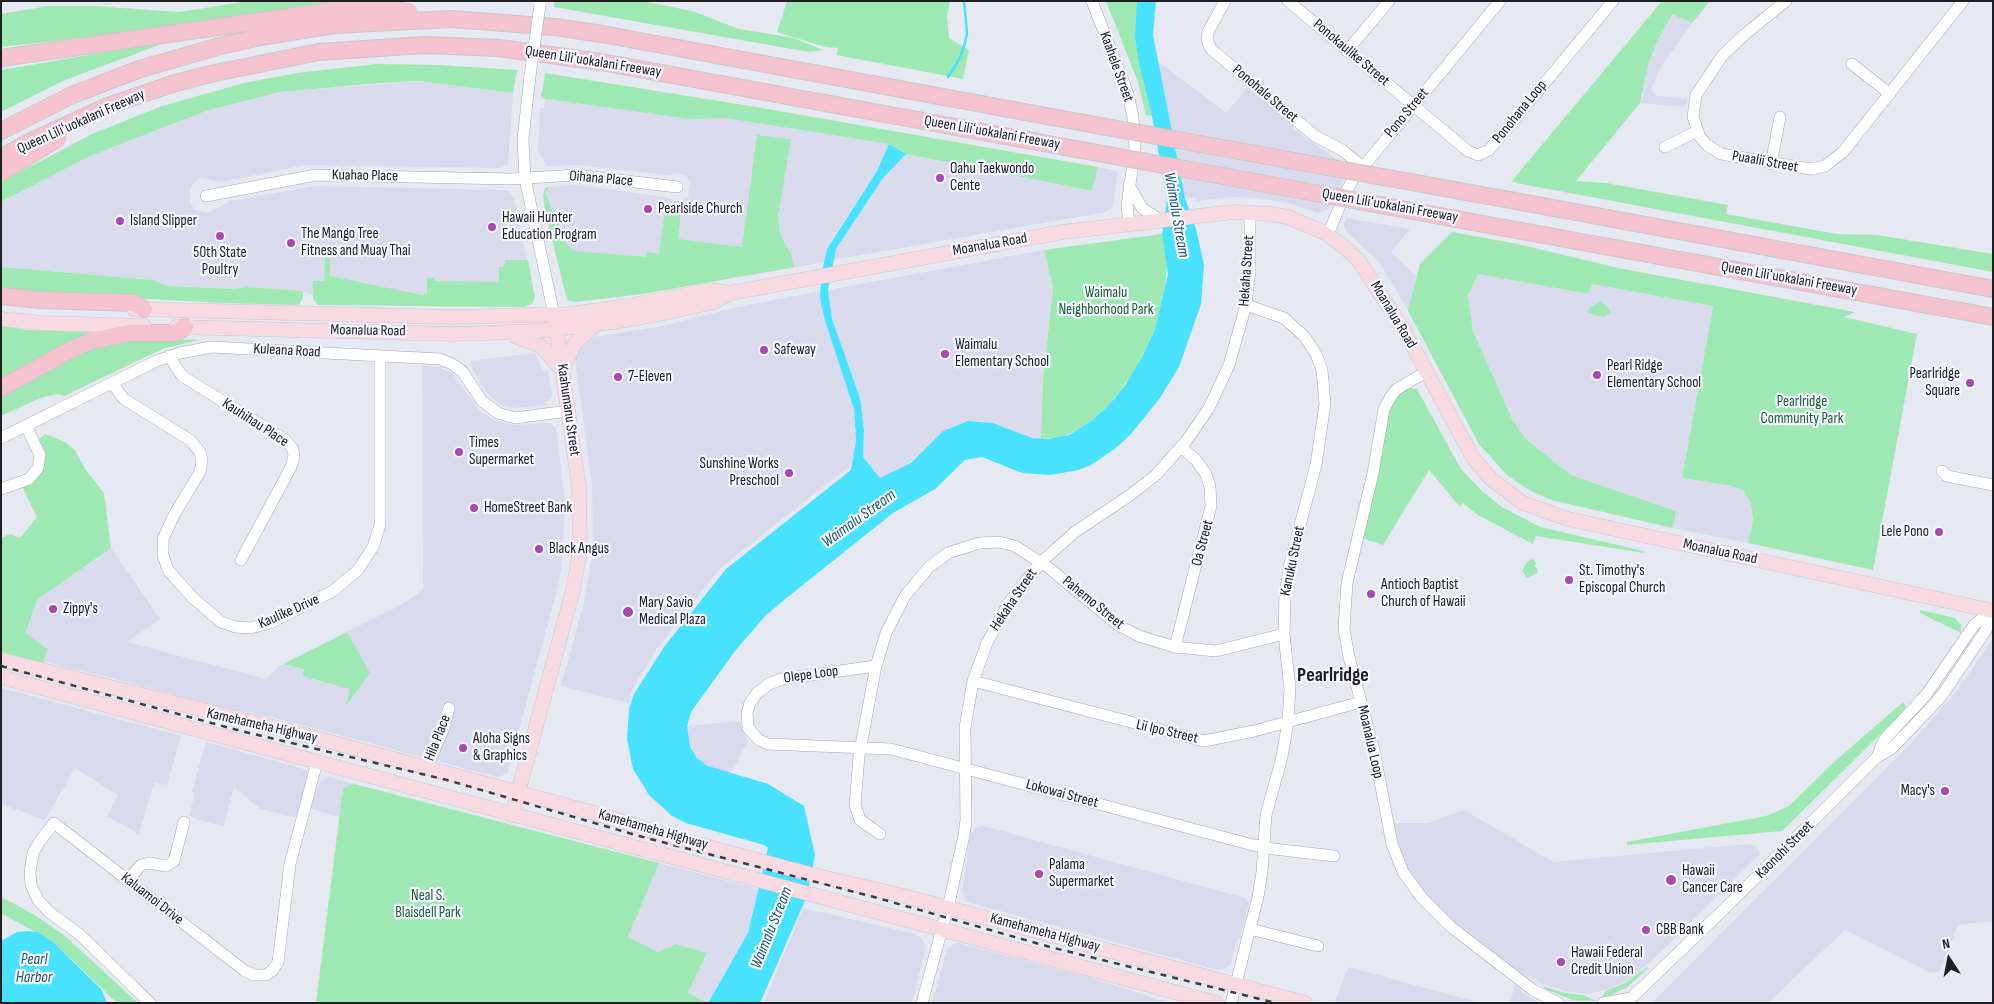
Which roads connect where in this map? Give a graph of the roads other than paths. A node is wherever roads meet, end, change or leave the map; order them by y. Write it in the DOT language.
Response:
graph roads {
  1 [pos="1092,1"];
  2 [pos="1225,1"];
  3 [pos="1288,1"];
  4 [pos="1389,1"];
  5 [pos="1500,1"];
  6 [pos="1613,1"];
  7 [pos="1786,1"];
  8 [pos="1964,1"];
  9 [pos="540,3"];
  10 [pos="452,19"];
  11 [pos="1347,51"];
  12 [pos="1,58"];
  13 [pos="1852,64"];
  14 [pos="1890,94"];
  15 [pos="108,106"];
  16 [pos="1413,106"];
  17 [pos="1780,117"];
  18 [pos="1,131"];
  19 [pos="1697,131"];
  20 [pos="1665,147"];
  21 [pos="1,158"];
  22 [pos="1771,164"];
  23 [pos="1363,167"];
  24 [pos="1,173"];
  25 [pos="525,178"];
  26 [pos="1130,185"];
  27 [pos="677,188"];
  28 [pos="206,196"];
  29 [pos="1250,212"];
  30 [pos="1160,220"];
  31 [pos="1129,224"];
  32 [pos="1328,235"];
  33 [pos="1993,289"];
  34 [pos="730,293"];
  35 [pos="1,296"];
  36 [pos="1,302"];
  37 [pos="1246,305"];
  38 [pos="144,309"];
  39 [pos="554,315"];
  40 [pos="1993,317"];
  41 [pos="1,319"];
  42 [pos="595,325"];
  43 [pos="185,327"];
  44 [pos="556,329"];
  45 [pos="500,333"];
  46 [pos="168,356"];
  47 [pos="380,356"];
  48 [pos="563,370"];
  49 [pos="1426,372"];
  50 [pos="112,383"];
  51 [pos="1,388"];
  52 [pos="568,411"];
  53 [pos="26,426"];
  54 [pos="1,438"];
  55 [pos="1181,447"];
  56 [pos="1942,471"];
  57 [pos="1993,485"];
  58 [pos="1,489"];
  59 [pos="241,560"];
  60 [pos="1041,562"];
  61 [pos="1993,611"];
  62 [pos="1284,634"];
  63 [pos="1175,647"];
  64 [pos="1,660"];
  65 [pos="876,666"];
  66 [pos="1,677"];
  67 [pos="973,681"];
  68 [pos="1361,702"];
  69 [pos="449,708"];
  70 [pos="1288,721"];
  71 [pos="860,747"];
  72 [pos="318,762"];
  73 [pos="426,768"];
  74 [pos="964,768"];
  75 [pos="518,793"];
  76 [pos="512,815"];
  77 [pos="184,822"];
  78 [pos="880,834"];
  79 [pos="1263,847"];
  80 [pos="1334,856"];
  81 [pos="127,880"];
  82 [pos="948,907"];
  83 [pos="1250,929"];
  84 [pos="942,930"];
  85 [pos="1318,946"];
  86 [pos="1236,984"];
  87 [pos="1628,1000"];
  88 [pos="150,1003"];
  89 [pos="922,1003"];
  90 [pos="1216,1003"];
  91 [pos="1231,1003"];
  92 [pos="1305,1003"];
  93 [pos="1558,1003"];
  94 [pos="1603,1003"];
  1 -- 26 [label="street, Kaahele Street"];
  2 -- 23 [label="street, Ponohale Street"];
  3 -- 11 [label="street, Ponokaulike Street"];
  4 -- 11 [label="street"];
  5 -- 16 [label="street, Pono Street"];
  6 -- 16 [label="street, Ponohana Loop"];
  7 -- 19 [label="street"];
  8 -- 14 [label="street, Puaalii Street"];
  9 -- 25 [label="street, Kaahumanu Street, bridge"];
  10 -- 12 [label="highway"];
  10 -- 18 [label="highway, Queen Liliʻuokalani Freeway"];
  10 -- 33 [label="highway, Queen Liliʻuokalani Freeway, bridge"];
  11 -- 16 [label="street, Ponokaulike Street"];
  13 -- 14 [label="street"];
  14 -- 22 [label="street, Puaalii Street"];
  15 -- 21 [label="highway, Queen Liliʻuokalani Freeway"];
  15 -- 24 [label="highway"];
  15 -- 40 [label="highway, Queen Liliʻuokalani Freeway, bridge"];
  16 -- 23 [label="street, Pono Street"];
  17 -- 22 [label="street"];
  19 -- 20 [label="street"];
  19 -- 22 [label="street, Puaalii Street"];
  23 -- 32 [label="street, Pono Street"];
  25 -- 27 [label="street, Oihana Place"];
  25 -- 28 [label="street, Kuahao Place"];
  25 -- 39 [label="street, Kaahumanu Street"];
  26 -- 30 [label="street"];
  26 -- 31 [label="street, Kaahele Street"];
  29 -- 30 [label="main road, Moanalua Road"];
  29 -- 32 [label="main road, Moanalua Road"];
  29 -- 37 [label="street, Hekaha Street"];
  30 -- 31 [label="main road, Moanalua Road"];
  31 -- 34 [label="main road, Moanalua Road"];
  32 -- 49 [label="main road, Moanalua Road"];
  34 -- 39 [label="main road, Moanalua Road"];
  34 -- 42 [label="main road, Moanalua Road"];
  35 -- 38 [label="highway"];
  36 -- 38 [label="main road, Moanalua Road"];
  37 -- 55 [label="street, Hekaha Street"];
  37 -- 62 [label="street, Kanuku Street"];
  38 -- 39 [label="main road, Moanalua Road"];
  39 -- 44 [label="main road, Kaahumanu Street"];
  41 -- 43 [label="main road, Moanalua Road"];
  42 -- 44 [label="main road, Moanalua Road"];
  42 -- 48 [label="main road"];
  43 -- 45 [label="main road, Moanalua Road"];
  43 -- 51 [label="highway"];
  44 -- 45 [label="main road, Moanalua Road"];
  44 -- 48 [label="main road, Kaahumanu Street"];
  45 -- 48 [label="main road"];
  46 -- 47 [label="street, Kuleana Road"];
  46 -- 50 [label="street, Kuleana Road"];
  46 -- 59 [label="street, Kauhihau Place"];
  47 -- 50 [label="street, Kaulike Drive"];
  47 -- 52 [label="street, Kuleana Road"];
  48 -- 52 [label="main road, Kaahumanu Street"];
  49 -- 61 [label="main road, Moanalua Road"];
  49 -- 68 [label="street, Moanalua Loop"];
  50 -- 53 [label="street, Kuleana Road"];
  52 -- 75 [label="main road, Kaahumanu Street"];
  53 -- 54 [label="street, Kuleana Road"];
  53 -- 58 [label="street"];
  55 -- 60 [label="street, Hekaha Street"];
  55 -- 63 [label="street, Oa Street"];
  56 -- 57 [label="street"];
  60 -- 63 [label="street, Pahemo Street"];
  60 -- 65 [label="street, Pahemo Street"];
  60 -- 67 [label="street, Hekaha Street"];
  61 -- 87 [label="street, Kaonohi Street"];
  62 -- 63 [label="street, Pahemo Street"];
  62 -- 70 [label="street, Kanuku Street"];
  64 -- 73 [label="main road, Kamehameha Highway"];
  65 -- 71 [label="street, Pahemo Street"];
  65 -- 71 [label="street, Olepe Loop"];
  66 -- 72 [label="main road, Kamehameha Highway"];
  67 -- 70 [label="street, Lii Ipo Street"];
  67 -- 74 [label="street, Hekaha Street"];
  68 -- 70 [label="street, Lii Ipo Street"];
  68 -- 93 [label="street, Moanalua Loop"];
  69 -- 73 [label="street, Hila Place"];
  70 -- 79 [label="street, Kanuku Street"];
  71 -- 74 [label="street, Lokowai Street"];
  71 -- 78 [label="street, Pahemo Street"];
  72 -- 76 [label="main road, Kamehameha Highway"];
  72 -- 81 [label="street, Kaluamoi Drive"];
  73 -- 75 [label="main road, Kamehameha Highway"];
  74 -- 79 [label="street, Lokowai Street"];
  74 -- 82 [label="street, Hekaha Street"];
  75 -- 76 [label="main road, Kaahumanu Street"];
  75 -- 82 [label="main road, Kamehameha Highway"];
  76 -- 84 [label="main road, Kamehameha Highway"];
  77 -- 81 [label="street"];
  79 -- 80 [label="street, Lokowai Street"];
  79 -- 83 [label="street, Kanuku Street"];
  81 -- 88 [label="street, Kaluamoi Drive"];
  82 -- 84 [label="street, Hekaha Street"];
  82 -- 86 [label="main road, Kamehameha Highway"];
  83 -- 85 [label="street"];
  83 -- 86 [label="street, Kanuku Street"];
  84 -- 89 [label="street, Hekaha Street"];
  84 -- 90 [label="main road, Kamehameha Highway"];
  86 -- 91 [label="street, Kanuku Street"];
  86 -- 92 [label="main road, Kamehameha Highway"];
  87 -- 94 [label="street"];
}
